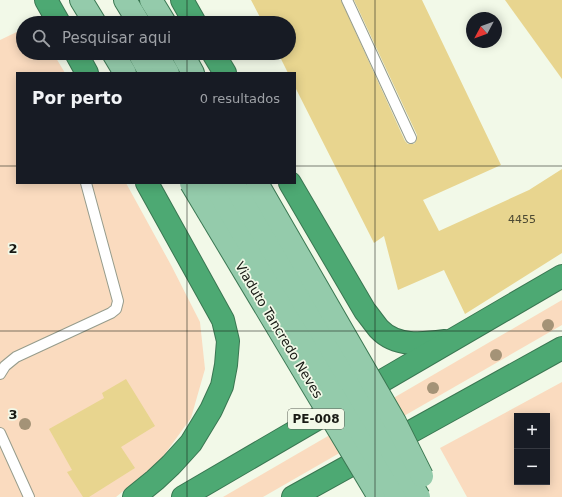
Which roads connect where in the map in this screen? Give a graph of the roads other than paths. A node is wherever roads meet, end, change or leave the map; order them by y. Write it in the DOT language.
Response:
graph roads {
  1 [pos="46,0"];
  2 [pos="81,0"];
  3 [pos="109,0"];
  4 [pos="125,0"];
  5 [pos="151,0"];
  6 [pos="182,0"];
  7 [pos="347,0"];
  8 [pos="55,16"];
  9 [pos="91,16"];
  10 [pos="118,16"];
  11 [pos="134,16"];
  12 [pos="161,16"];
  13 [pos="191,16"];
  14 [pos="80,60"];
  15 [pos="117,60"];
  16 [pos="143,60"];
  17 [pos="160,60"];
  18 [pos="186,60"];
  19 [pos="217,60"];
  20 [pos="86,72"];
  21 [pos="124,72"];
  22 [pos="149,72"];
  23 [pos="167,72"];
  24 [pos="192,72"];
  25 [pos="224,72"];
  26 [pos="411,138"];
  27 [pos="86,184"];
  28 [pos="149,184"];
  29 [pos="192,184"];
  30 [pos="214,184"];
  31 [pos="234,184"];
  32 [pos="258,184"];
  33 [pos="291,184"];
  34 [pos="562,276"];
  35 [pos="449,341"];
  36 [pos="562,348"];
  37 [pos="0,374"];
  38 [pos="0,434"];
  39 [pos="29,497"];
  40 [pos="134,497"];
  41 [pos="183,497"];
  42 [pos="293,497"];
  43 [pos="379,497"];
  44 [pos="396,497"];
  45 [pos="419,497"];
  46 [pos="433,497"];
  1 -- 8 [label="highway"];
  2 -- 9 [label="main road"];
  3 -- 10 [label="main road"];
  4 -- 11 [label="main road"];
  5 -- 12 [label="main road"];
  6 -- 13 [label="highway"];
  7 -- 26 [label="lane"];
  14 -- 20 [label="highway"];
  15 -- 21 [label="main road"];
  16 -- 22 [label="main road"];
  17 -- 23 [label="main road"];
  18 -- 24 [label="main road"];
  19 -- 25 [label="highway"];
  27 -- 37 [label="lane"];
  28 -- 40 [label="highway"];
  29 -- 43 [label="main road, Viaduto Tancredo Neves, bridge"];
  30 -- 44 [label="main road, bridge"];
  31 -- 45 [label="main road, bridge"];
  32 -- 46 [label="main road, bridge"];
  33 -- 35 [label="highway"];
  34 -- 35 [label="highway, PE-008"];
  35 -- 41 [label="highway, PE-008"];
  36 -- 42 [label="highway"];
  38 -- 39 [label="lane"];
}
